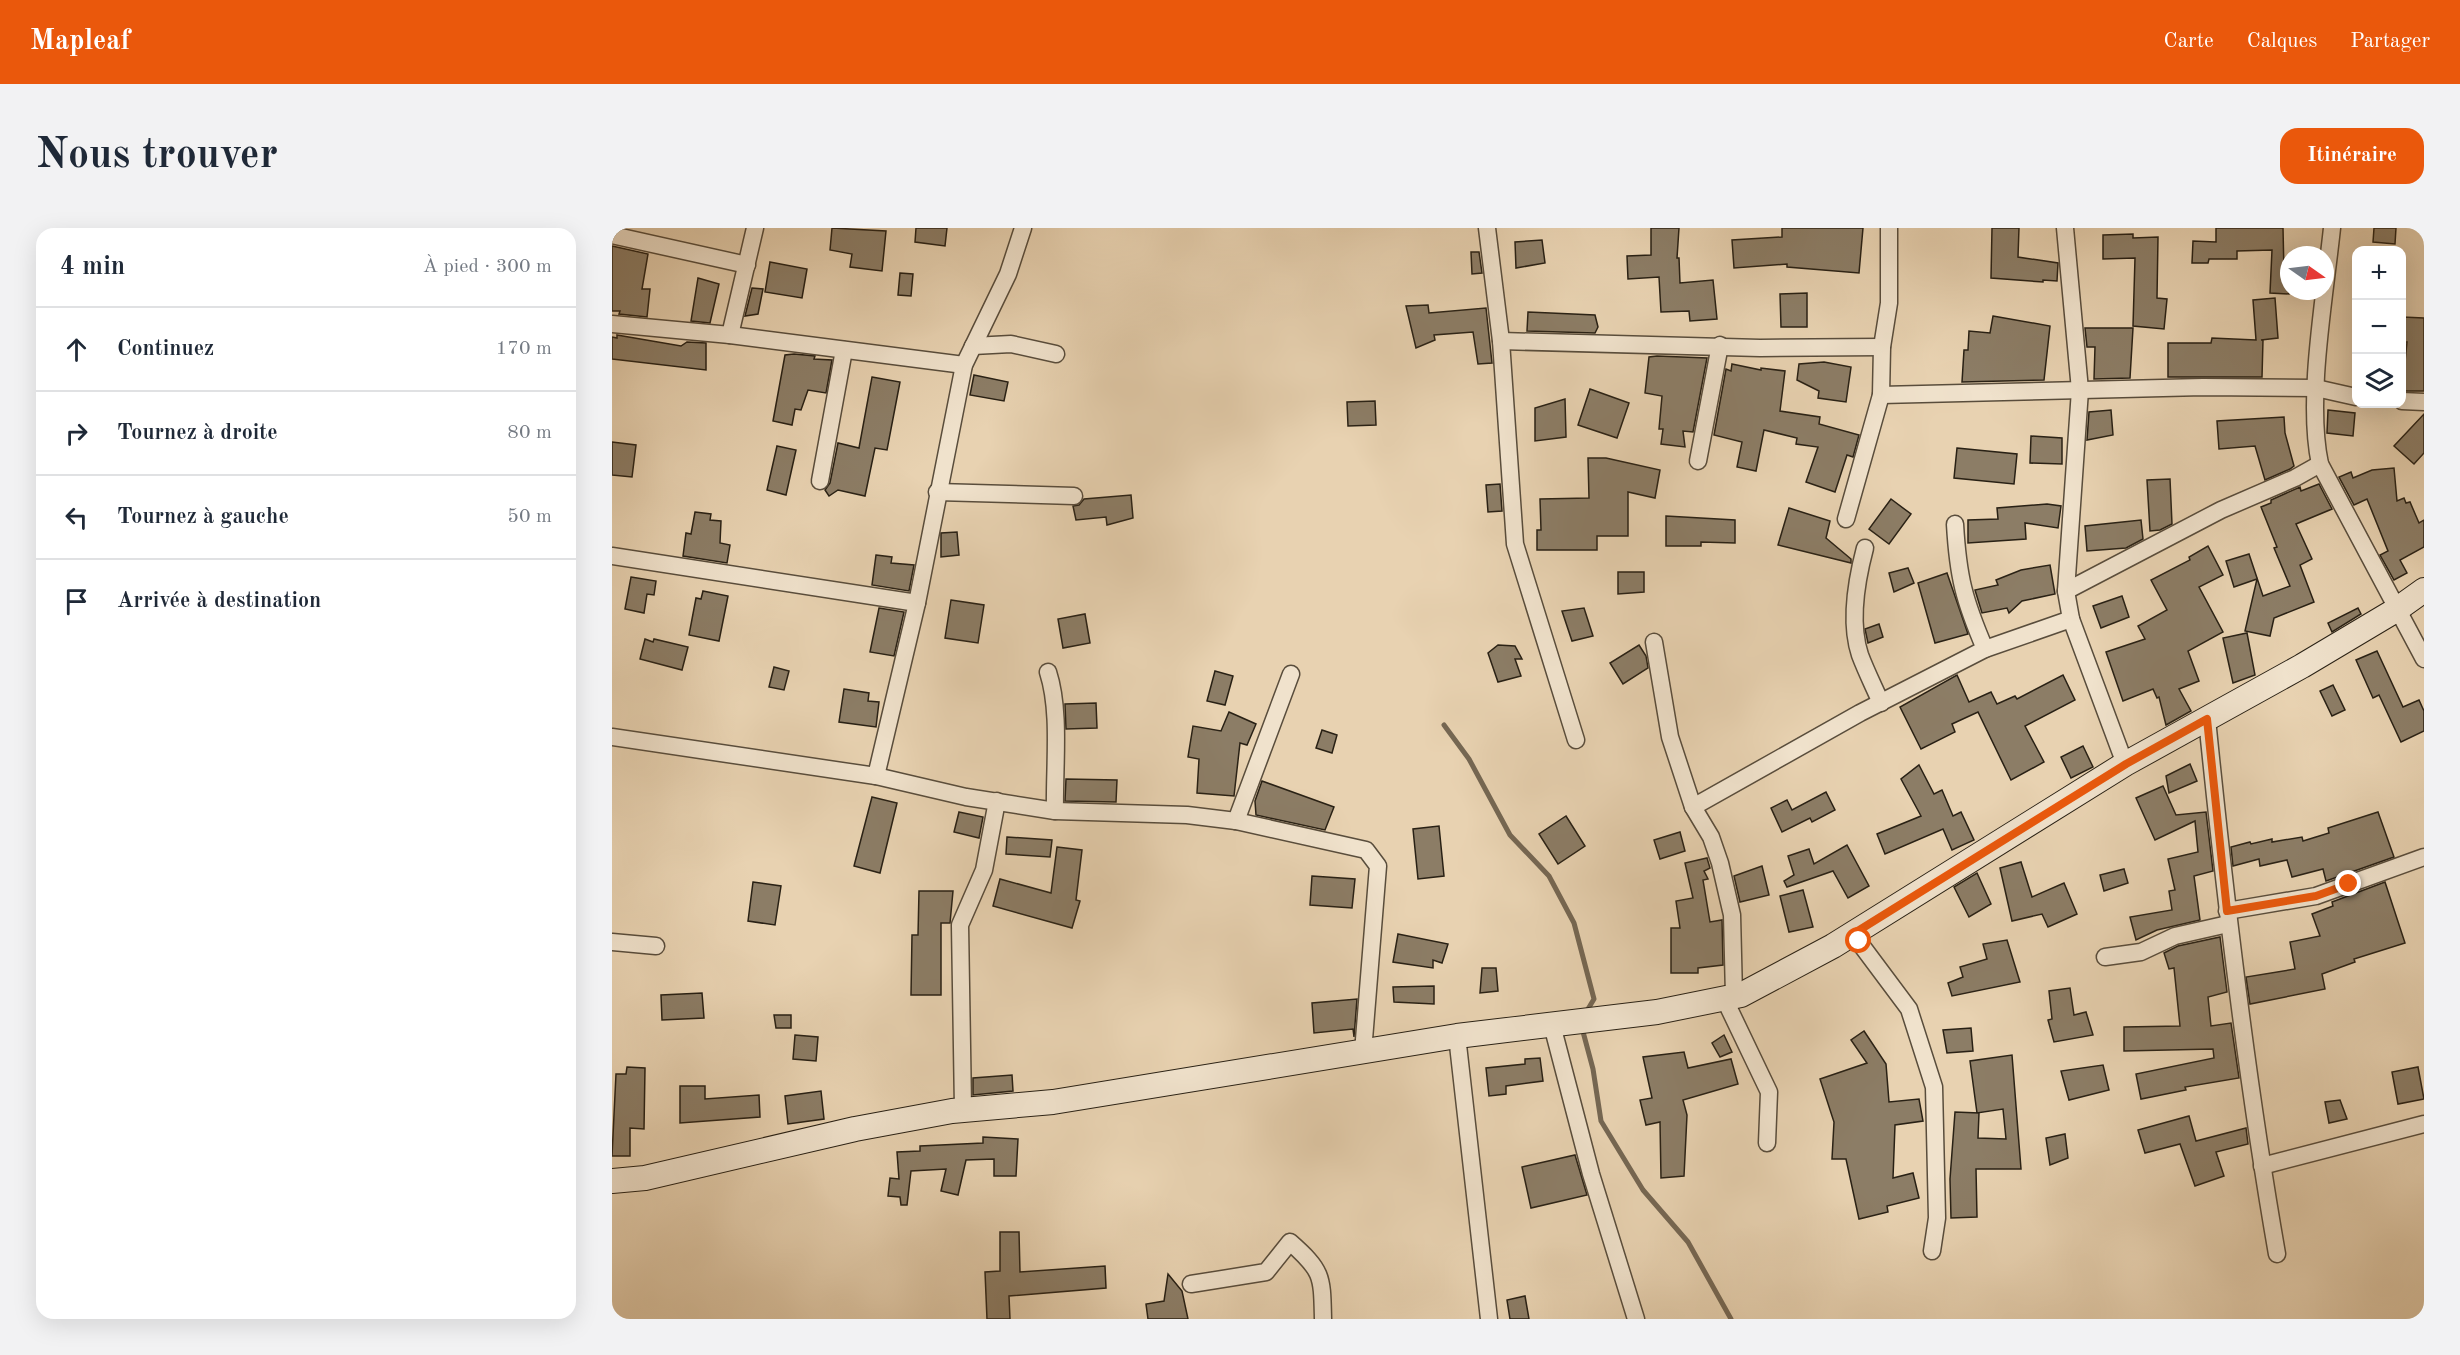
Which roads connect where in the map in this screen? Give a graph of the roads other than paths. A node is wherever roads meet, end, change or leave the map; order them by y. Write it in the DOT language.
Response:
graph roads {
  1 [pos="756,228"];
  2 [pos="1023,228"];
  3 [pos="1487,228"];
  4 [pos="1889,228"];
  5 [pos="2065,228"];
  6 [pos="2332,228"];
  7 [pos="612,235"];
  8 [pos="747,265"];
  9 [pos="612,324"];
  10 [pos="730,335"];
  11 [pos="1500,341"];
  12 [pos="1720,345"];
  13 [pos="973,346"];
  14 [pos="1882,347"];
  15 [pos="844,350"];
  16 [pos="1056,354"];
  17 [pos="964,365"];
  18 [pos="2316,388"];
  19 [pos="2080,390"];
  20 [pos="1881,395"];
  21 [pos="2352,396"];
  22 [pos="2406,401"];
  23 [pos="2424,402"];
  24 [pos="1698,461"];
  25 [pos="2320,464"];
  26 [pos="820,481"];
  27 [pos="937,492"];
  28 [pos="1074,496"];
  29 [pos="1846,519"];
  30 [pos="1955,524"];
  31 [pos="1865,549"];
  32 [pos="612,556"];
  33 [pos="2424,590"];
  34 [pos="2066,591"];
  35 [pos="917,603"];
  36 [pos="2396,610"];
  37 [pos="2071,619"];
  38 [pos="1654,642"];
  39 [pos="1985,649"];
  40 [pos="2424,659"];
  41 [pos="1048,672"];
  42 [pos="1291,674"];
  43 [pos="1881,703"];
  44 [pos="2207,719"];
  45 [pos="612,737"];
  46 [pos="1576,740"];
  47 [pos="2126,764"];
  48 [pos="876,776"];
  49 [pos="997,801"];
  50 [pos="1694,807"];
  51 [pos="1055,810"];
  52 [pos="1236,821"];
  53 [pos="2424,857"];
  54 [pos="2228,918"];
  55 [pos="1853,934"];
  56 [pos="612,942"];
  57 [pos="656,946"];
  58 [pos="2105,957"];
  59 [pos="1729,997"];
  60 [pos="1552,1025"];
  61 [pos="1456,1036"];
  62 [pos="1363,1052"];
  63 [pos="952,1111"];
  64 [pos="2424,1124"];
  65 [pos="1767,1143"];
  66 [pos="2262,1166"];
  67 [pos="612,1181"];
  68 [pos="1932,1251"];
  69 [pos="2277,1254"];
  70 [pos="1191,1284"];
  71 [pos="1323,1319"];
  72 [pos="1489,1319"];
  73 [pos="1636,1319"];
  1 -- 8 [label="street"];
  2 -- 13 [label="street"];
  3 -- 11 [label="street"];
  4 -- 14 [label="street"];
  5 -- 19 [label="street"];
  6 -- 18 [label="street"];
  7 -- 8 [label="street"];
  8 -- 10 [label="street"];
  9 -- 10 [label="street"];
  10 -- 15 [label="street"];
  11 -- 12 [label="street"];
  11 -- 46 [label="street"];
  12 -- 14 [label="street"];
  12 -- 24 [label="street"];
  13 -- 16 [label="street"];
  13 -- 17 [label="street"];
  14 -- 20 [label="street"];
  15 -- 17 [label="street"];
  15 -- 26 [label="street"];
  17 -- 27 [label="street"];
  18 -- 19 [label="street"];
  18 -- 21 [label="street"];
  18 -- 25 [label="street"];
  19 -- 20 [label="street"];
  19 -- 34 [label="street"];
  20 -- 29 [label="street"];
  22 -- 23 [label="street"];
  25 -- 34 [label="street"];
  25 -- 36 [label="street"];
  27 -- 28 [label="street"];
  27 -- 35 [label="street"];
  30 -- 39 [label="street"];
  31 -- 43 [label="street"];
  32 -- 35 [label="street"];
  33 -- 36 [label="street"];
  34 -- 37 [label="street"];
  35 -- 48 [label="street"];
  36 -- 40 [label="street"];
  36 -- 44 [label="street"];
  37 -- 39 [label="street"];
  37 -- 47 [label="street"];
  38 -- 50 [label="street"];
  39 -- 43 [label="street"];
  41 -- 51 [label="street"];
  42 -- 52 [label="street"];
  43 -- 50 [label="street"];
  44 -- 47 [label="street"];
  44 -- 54 [label="street"];
  45 -- 48 [label="street"];
  47 -- 55 [label="street"];
  48 -- 49 [label="street"];
  49 -- 51 [label="street"];
  49 -- 63 [label="street"];
  50 -- 59 [label="street"];
  51 -- 52 [label="street"];
  52 -- 62 [label="street"];
  53 -- 54 [label="street"];
  54 -- 58 [label="street"];
  54 -- 66 [label="street"];
  55 -- 59 [label="street"];
  55 -- 68 [label="street"];
  56 -- 57 [label="street"];
  59 -- 60 [label="street"];
  59 -- 65 [label="street"];
  60 -- 61 [label="street"];
  60 -- 73 [label="street"];
  61 -- 62 [label="street"];
  61 -- 72 [label="street"];
  62 -- 63 [label="street"];
  63 -- 67 [label="street"];
  64 -- 66 [label="street"];
  66 -- 69 [label="street"];
  70 -- 71 [label="street"];
}
